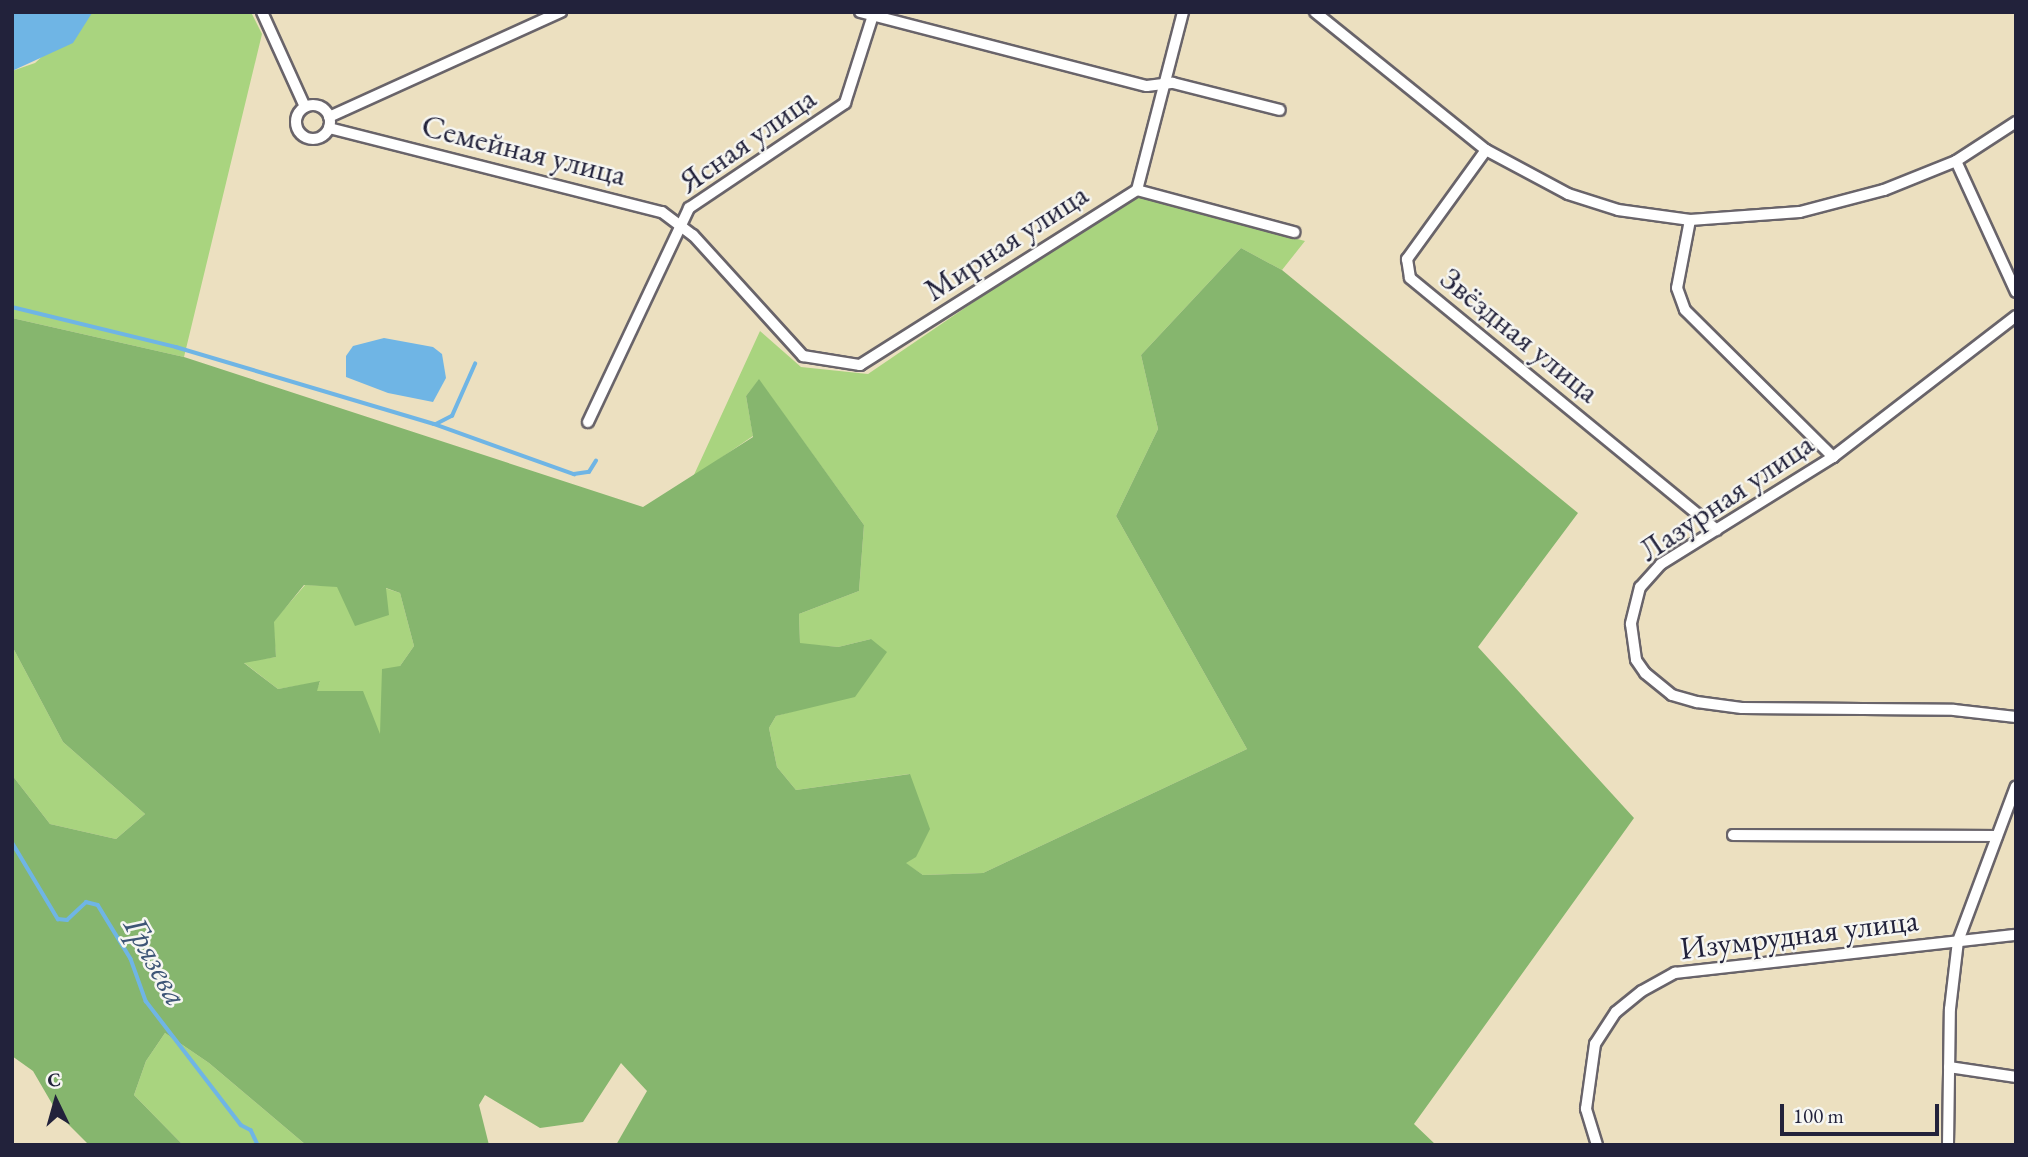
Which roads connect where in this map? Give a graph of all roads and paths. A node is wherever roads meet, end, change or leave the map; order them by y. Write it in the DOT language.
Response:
graph roads {
  1 [pos="262,12"];
  2 [pos="561,12"];
  3 [pos="860,12"];
  4 [pos="1183,12"];
  5 [pos="1315,12"];
  6 [pos="873,14"];
  7 [pos="1163,86"];
  8 [pos="304,107"];
  9 [pos="1280,110"];
  10 [pos="2016,122"];
  11 [pos="329,123"];
  12 [pos="1486,150"];
  13 [pos="1956,161"];
  14 [pos="1137,190"];
  15 [pos="1690,220"];
  16 [pos="680,222"];
  17 [pos="1294,232"];
  18 [pos="2016,292"];
  19 [pos="753,302"];
  20 [pos="2016,316"];
  21 [pos="587,422"];
  22 [pos="1833,457"];
  23 [pos="1717,530"];
  24 [pos="2016,717"];
  25 [pos="2016,786"];
  26 [pos="1733,835"];
  27 [pos="1997,836"];
  28 [pos="2016,935"];
  29 [pos="1958,941"];
  30 [pos="1949,1067"];
  31 [pos="2016,1077"];
  32 [pos="1597,1145"];
  33 [pos="1948,1145"];
  1 -- 8 [label="street"];
  2 -- 11 [label="street"];
  3 -- 6 [label="street"];
  4 -- 7 [label="street, Мирная улица"];
  5 -- 12 [label="street"];
  6 -- 7 [label="street"];
  6 -- 16 [label="street, Ясная улица"];
  7 -- 9 [label="street"];
  7 -- 14 [label="street, Мирная улица"];
  8 -- 11 [label="street"];
  8 -- 11 [label="street"];
  10 -- 13 [label="street"];
  11 -- 16 [label="street, Семейная улица"];
  12 -- 15 [label="street"];
  12 -- 23 [label="street, Звёздная улица"];
  13 -- 15 [label="street"];
  13 -- 18 [label="street"];
  14 -- 17 [label="street"];
  14 -- 19 [label="street, Мирная улица"];
  15 -- 22 [label="street"];
  16 -- 19 [label="street, Семейная улица"];
  16 -- 21 [label="street, Ясная улица"];
  20 -- 22 [label="street, Лазурная улица"];
  22 -- 23 [label="street, Лазурная улица"];
  23 -- 24 [label="street, Лазурная улица"];
  25 -- 27 [label="street"];
  26 -- 27 [label="street"];
  27 -- 29 [label="street"];
  28 -- 29 [label="street, Изумрудная улица"];
  29 -- 30 [label="street"];
  29 -- 32 [label="street, Изумрудная улица"];
  30 -- 31 [label="street"];
  30 -- 33 [label="street"];
}
